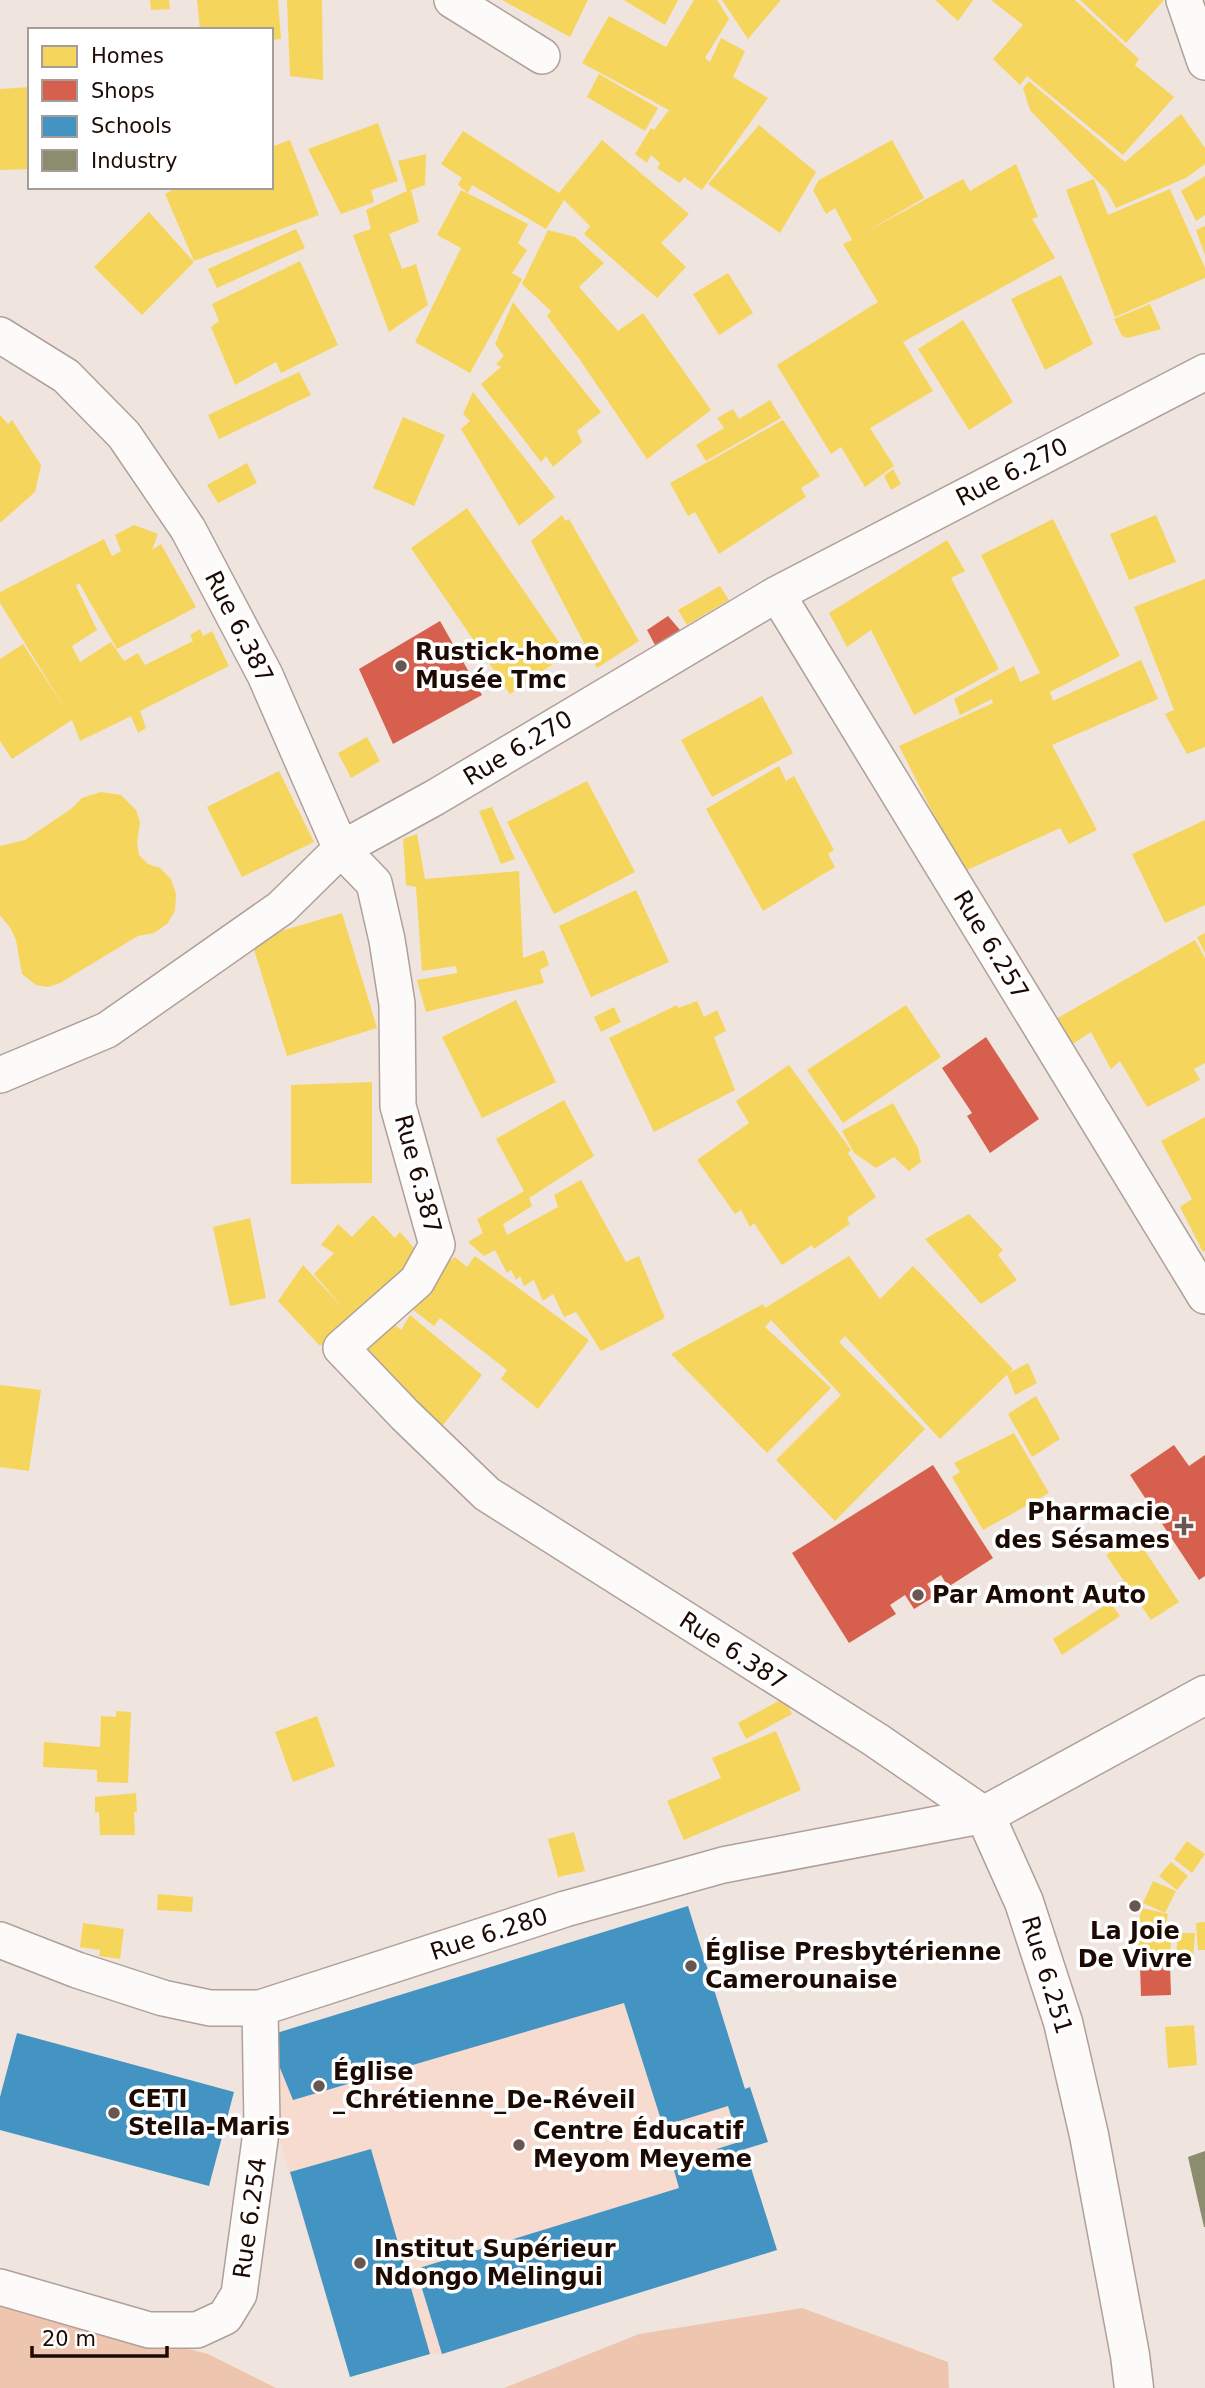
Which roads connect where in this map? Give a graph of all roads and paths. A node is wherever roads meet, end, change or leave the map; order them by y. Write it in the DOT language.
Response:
graph roads {
  1 [pos="452,0"];
  2 [pos="1184,0"];
  3 [pos="542,56"];
  4 [pos="1205,62"];
  5 [pos="0,335"];
  6 [pos="1205,372"];
  7 [pos="777,594"];
  8 [pos="341,849"];
  9 [pos="0,1075"];
  10 [pos="1205,1296"];
  11 [pos="1205,1695"];
  12 [pos="985,1815"];
  13 [pos="0,1940"];
  14 [pos="260,2008"];
  15 [pos="0,2287"];
  16 [pos="1134,2388"];
  1 -- 3 [label="street"];
  2 -- 4 [label="street"];
  5 -- 8 [label="street, Rue 6.387"];
  6 -- 7 [label="street, Rue 6.270"];
  7 -- 8 [label="street, Rue 6.270"];
  7 -- 10 [label="street, Rue 6.257"];
  8 -- 9 [label="street, Rue 6.270"];
  8 -- 12 [label="street, Rue 6.387"];
  11 -- 12 [label="main road"];
  12 -- 14 [label="street, Rue 6.280"];
  12 -- 16 [label="main road, Rue 6.251"];
  13 -- 14 [label="street, Rue 6.280"];
  14 -- 15 [label="street, Rue 6.254"];
}
